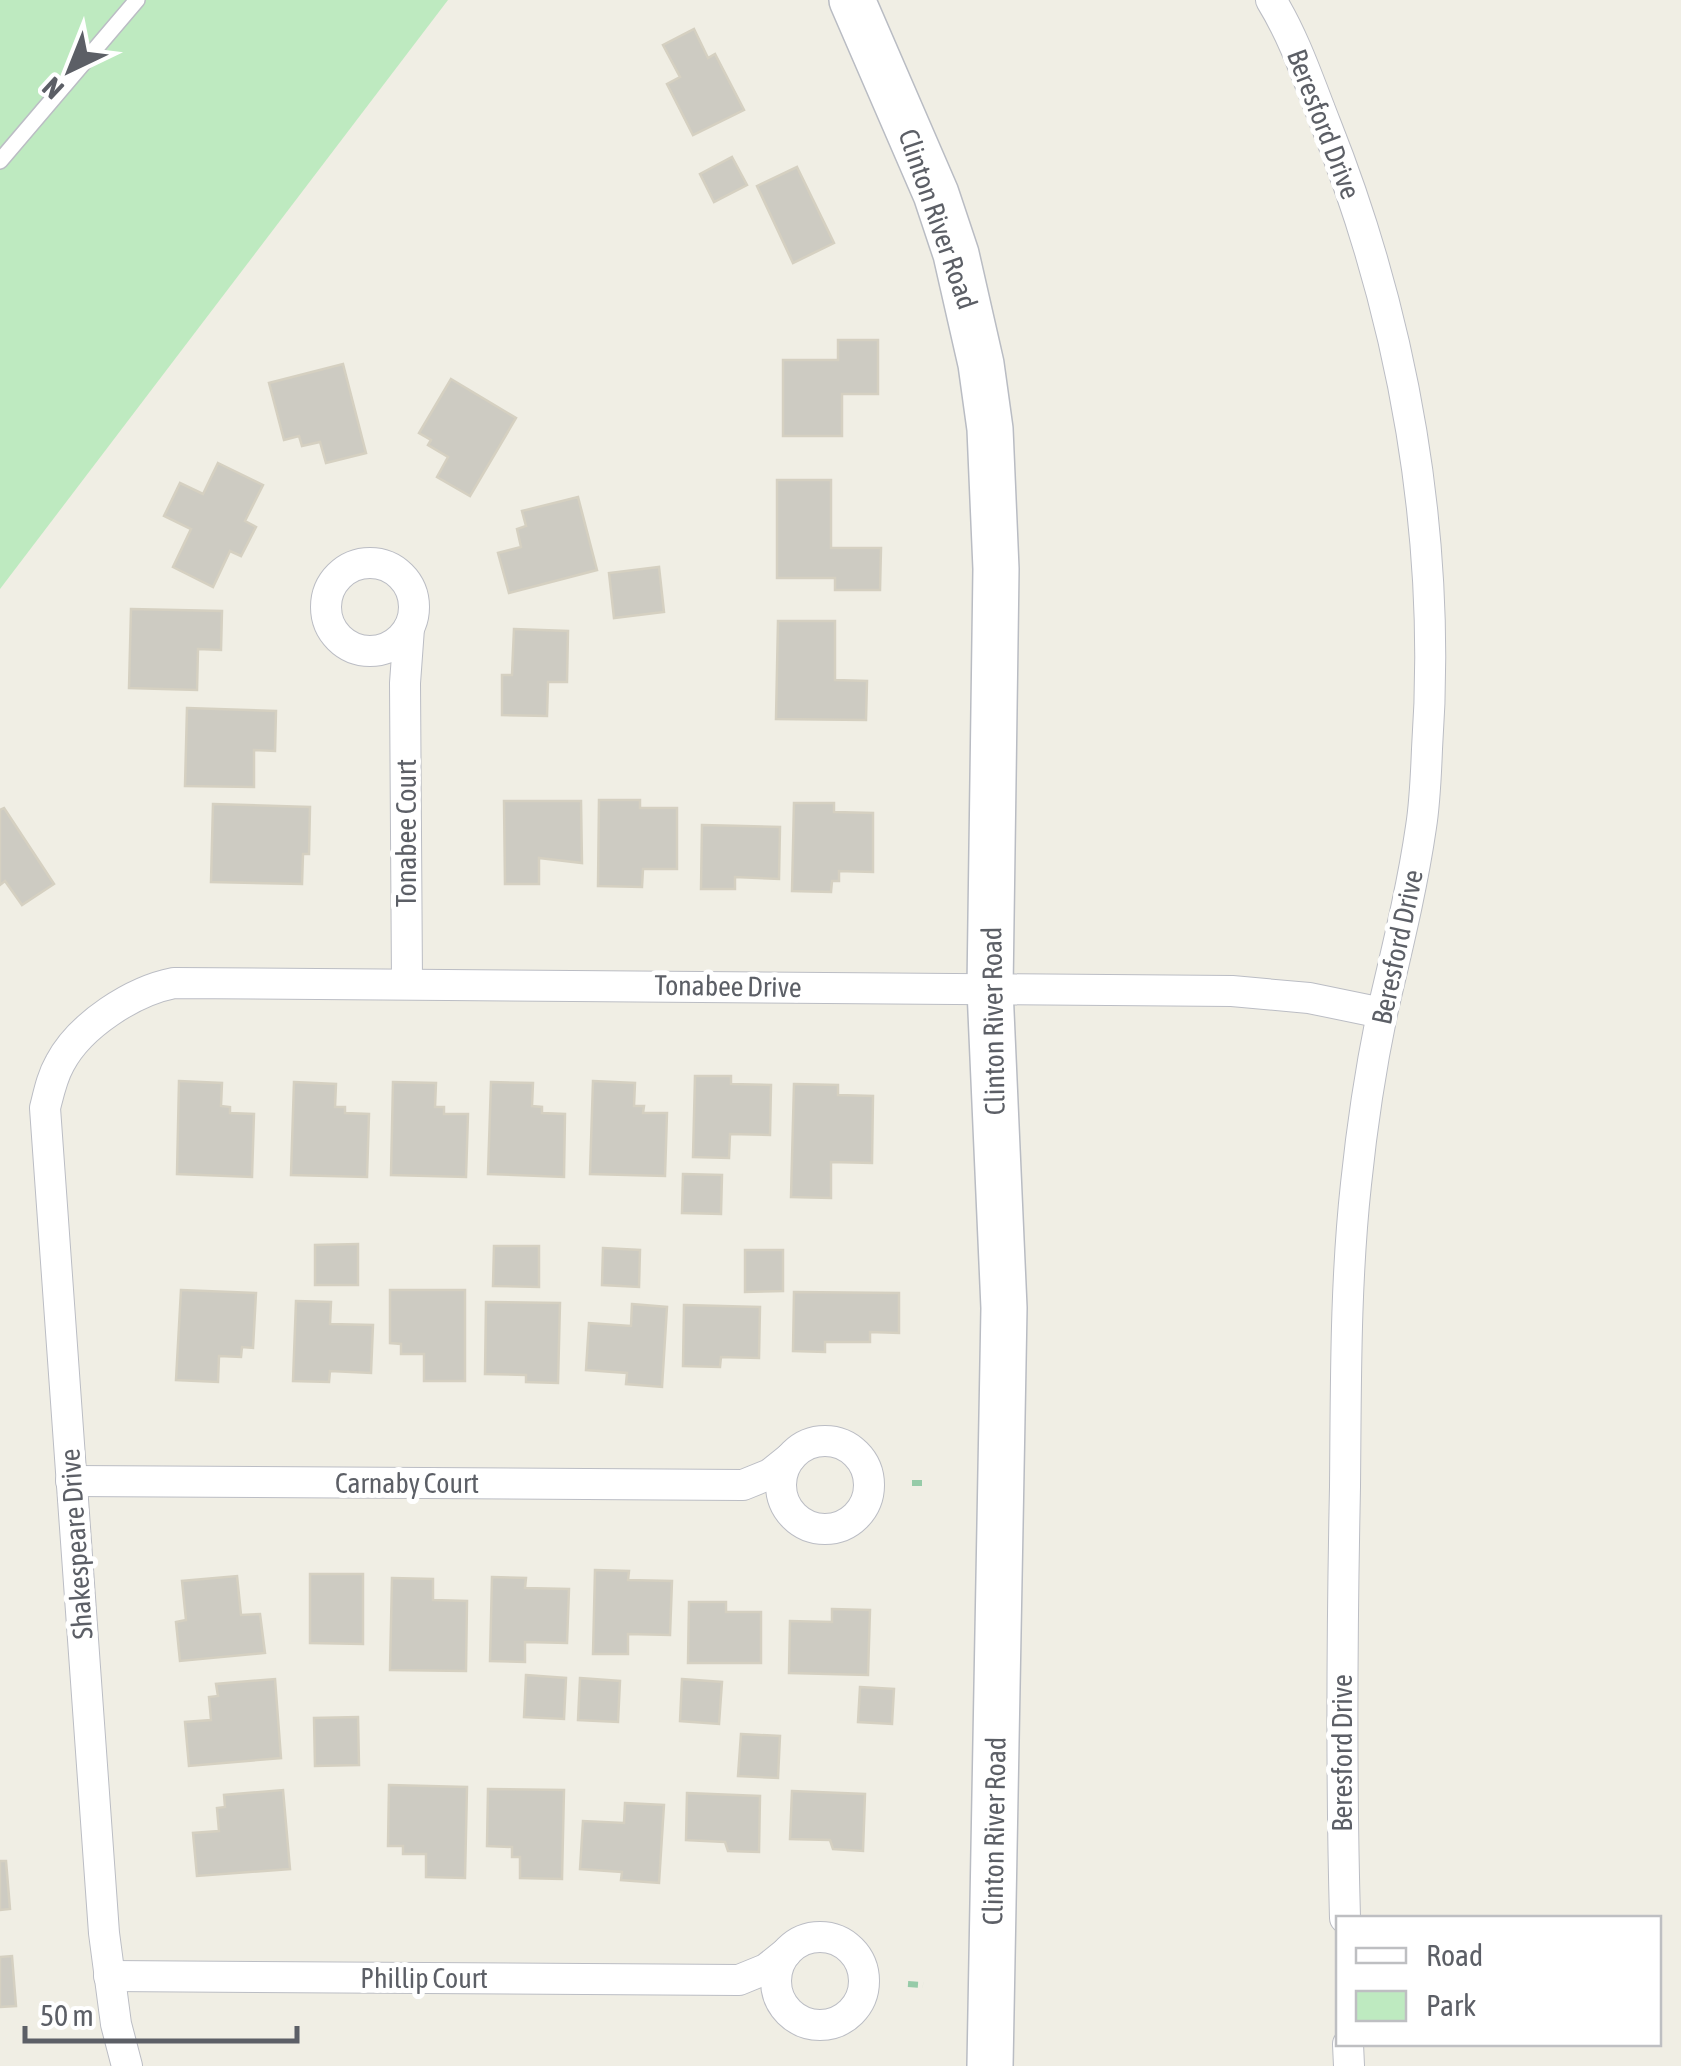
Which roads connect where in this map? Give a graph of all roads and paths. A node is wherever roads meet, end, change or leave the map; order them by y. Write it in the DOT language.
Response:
graph roads {
  1 [pos="137,0"];
  2 [pos="852,0"];
  3 [pos="1271,0"];
  4 [pos="0,161"];
  5 [pos="409,628"];
  6 [pos="358,650"];
  7 [pos="405,682"];
  8 [pos="407,983"];
  9 [pos="990,990"];
  10 [pos="1382,1013"];
  11 [pos="86,1033"];
  12 [pos="790,1458"];
  13 [pos="72,1481"];
  14 [pos="912,1483"];
  15 [pos="927,1483"];
  16 [pos="743,1486"];
  17 [pos="790,1513"];
  18 [pos="1345,1916"];
  19 [pos="786,1953"];
  20 [pos="108,1976"];
  21 [pos="739,1980"];
  22 [pos="908,1984"];
  23 [pos="923,1985"];
  24 [pos="786,2008"];
  25 [pos="126,2066"];
  26 [pos="990,2066"];
  1 -- 4 [label="lane"];
  2 -- 9 [label="street, Clinton River Road"];
  3 -- 10 [label="street, Beresford Drive"];
  5 -- 6 [label="street"];
  5 -- 6 [label="street, Tonabee Court"];
  5 -- 7 [label="street, Tonabee Court"];
  6 -- 7 [label="street, Tonabee Court"];
  7 -- 8 [label="street, Tonabee Court"];
  8 -- 9 [label="street, Tonabee Drive"];
  8 -- 11 [label="street, Tonabee Drive"];
  9 -- 10 [label="street, Tonabee Drive"];
  9 -- 26 [label="street, Clinton River Road"];
  10 -- 18 [label="street, Beresford Drive"];
  11 -- 13 [label="street, Shakespeare Drive"];
  12 -- 16 [label="street, Carnaby Court"];
  12 -- 17 [label="street"];
  12 -- 17 [label="street, Carnaby Court"];
  13 -- 16 [label="street, Carnaby Court"];
  13 -- 20 [label="street, Shakespeare Drive"];
  14 -- 15 [label="path"];
  16 -- 17 [label="street, Carnaby Court"];
  19 -- 21 [label="street, Phillip Court"];
  19 -- 24 [label="street"];
  19 -- 24 [label="street, Phillip Court"];
  20 -- 21 [label="street, Phillip Court"];
  20 -- 25 [label="street, Shakespeare Drive"];
  21 -- 24 [label="street, Phillip Court"];
  22 -- 23 [label="path"];
}
